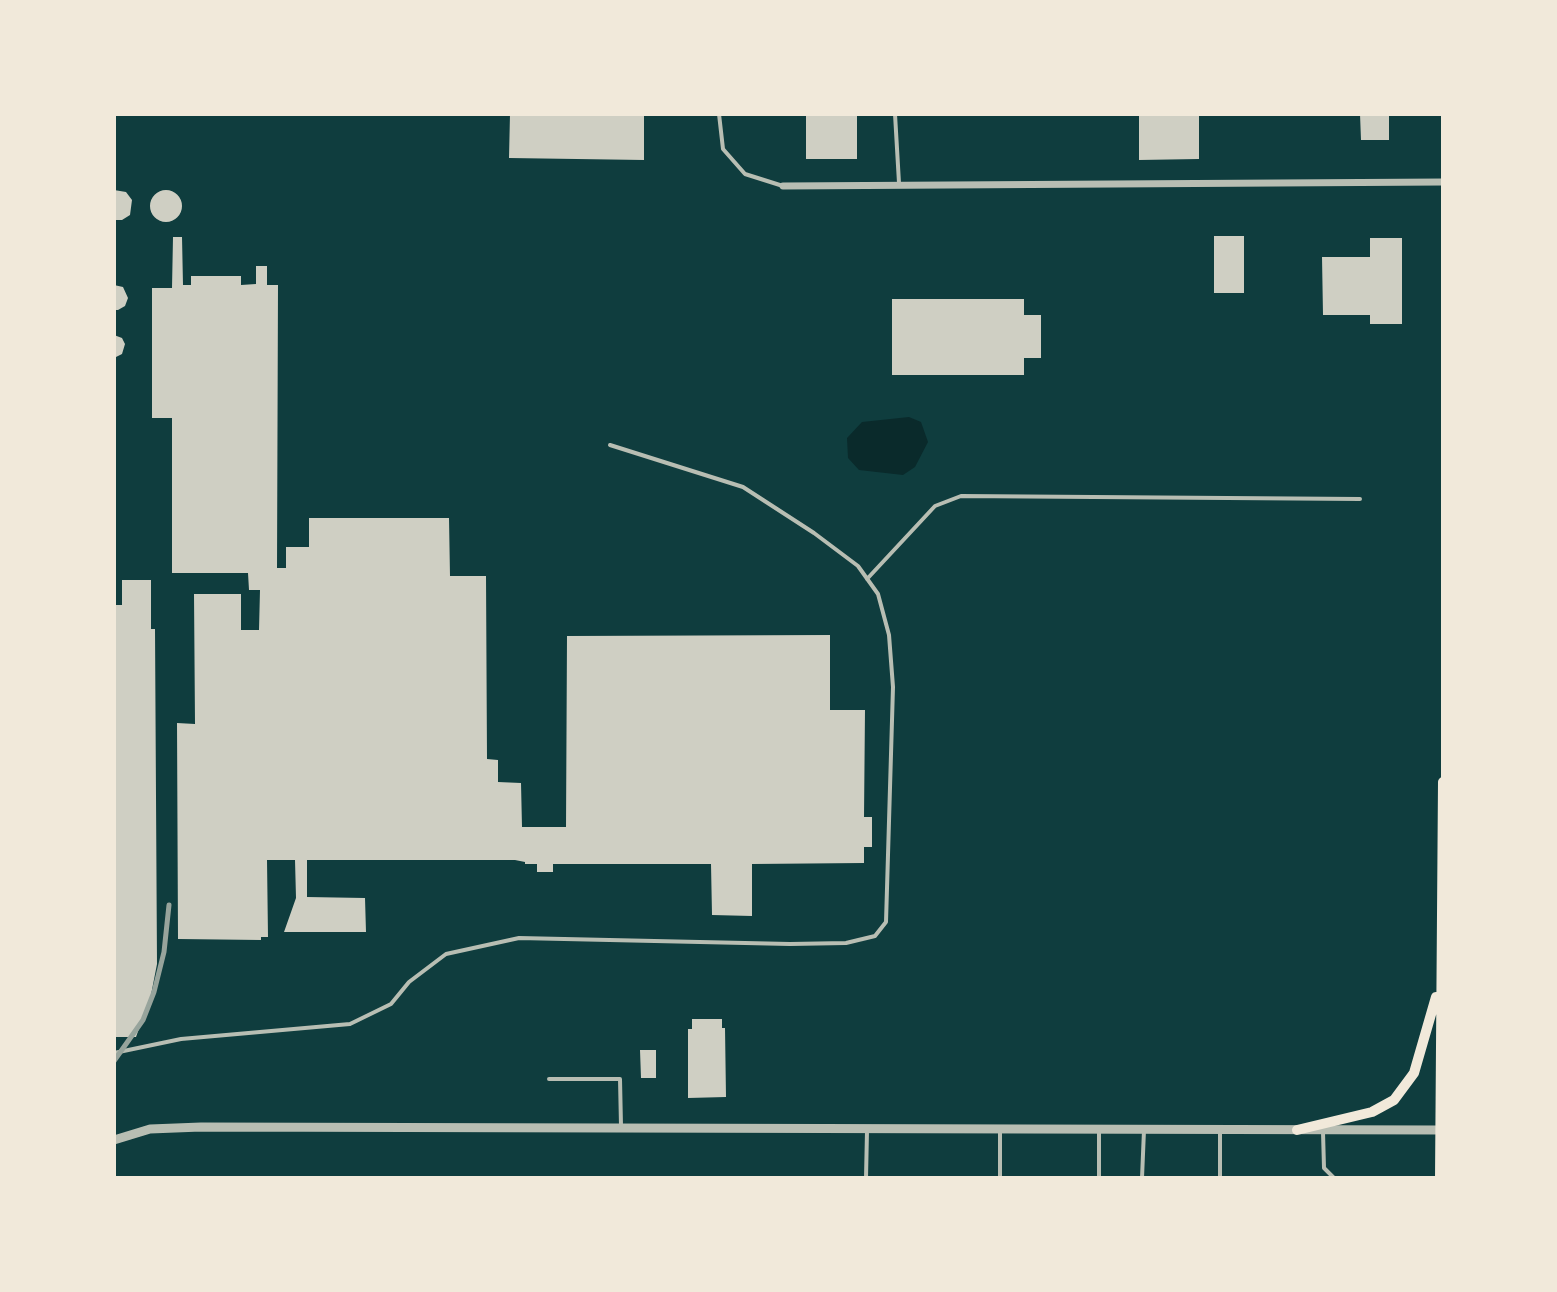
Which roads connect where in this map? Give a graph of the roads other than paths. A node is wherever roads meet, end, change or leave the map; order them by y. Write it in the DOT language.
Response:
graph roads {
  1 [pos="719,114"];
  2 [pos="895,114"];
  3 [pos="1443,182"];
  4 [pos="899,185"];
  5 [pos="783,186"];
  6 [pos="610,445"];
  7 [pos="1360,499"];
  8 [pos="867,579"];
  9 [pos="1443,782"];
  10 [pos="1442,891"];
  11 [pos="1440,984"];
  12 [pos="114,1053"];
  13 [pos="549,1079"];
  14 [pos="621,1128"];
  15 [pos="867,1129"];
  16 [pos="1000,1129"];
  17 [pos="1099,1130"];
  18 [pos="1144,1130"];
  19 [pos="1220,1130"];
  20 [pos="1297,1130"];
  21 [pos="1323,1130"];
  22 [pos="1441,1130"];
  23 [pos="114,1140"];
  24 [pos="866,1178"];
  25 [pos="1000,1178"];
  26 [pos="1099,1178"];
  27 [pos="1142,1178"];
  28 [pos="1220,1178"];
  29 [pos="1334,1178"];
  30 [pos="1440,1178"];
  1 -- 5 [label="lane"];
  2 -- 4 [label="lane"];
  3 -- 4 [label="street"];
  4 -- 5 [label="street"];
  6 -- 8 [label="lane"];
  7 -- 8 [label="lane"];
  8 -- 12 [label="lane"];
  9 -- 10 [label="main road"];
  10 -- 11 [label="main road"];
  11 -- 20 [label="main road"];
  11 -- 22 [label="main road"];
  13 -- 14 [label="lane"];
  14 -- 15 [label="street"];
  14 -- 23 [label="street"];
  15 -- 16 [label="street"];
  15 -- 24 [label="lane"];
  16 -- 17 [label="street"];
  16 -- 25 [label="lane"];
  17 -- 18 [label="street"];
  17 -- 26 [label="lane"];
  18 -- 19 [label="street"];
  18 -- 27 [label="lane"];
  19 -- 20 [label="street"];
  19 -- 28 [label="lane"];
  20 -- 21 [label="street"];
  21 -- 22 [label="street"];
  21 -- 29 [label="lane"];
  22 -- 30 [label="main road"];
}
